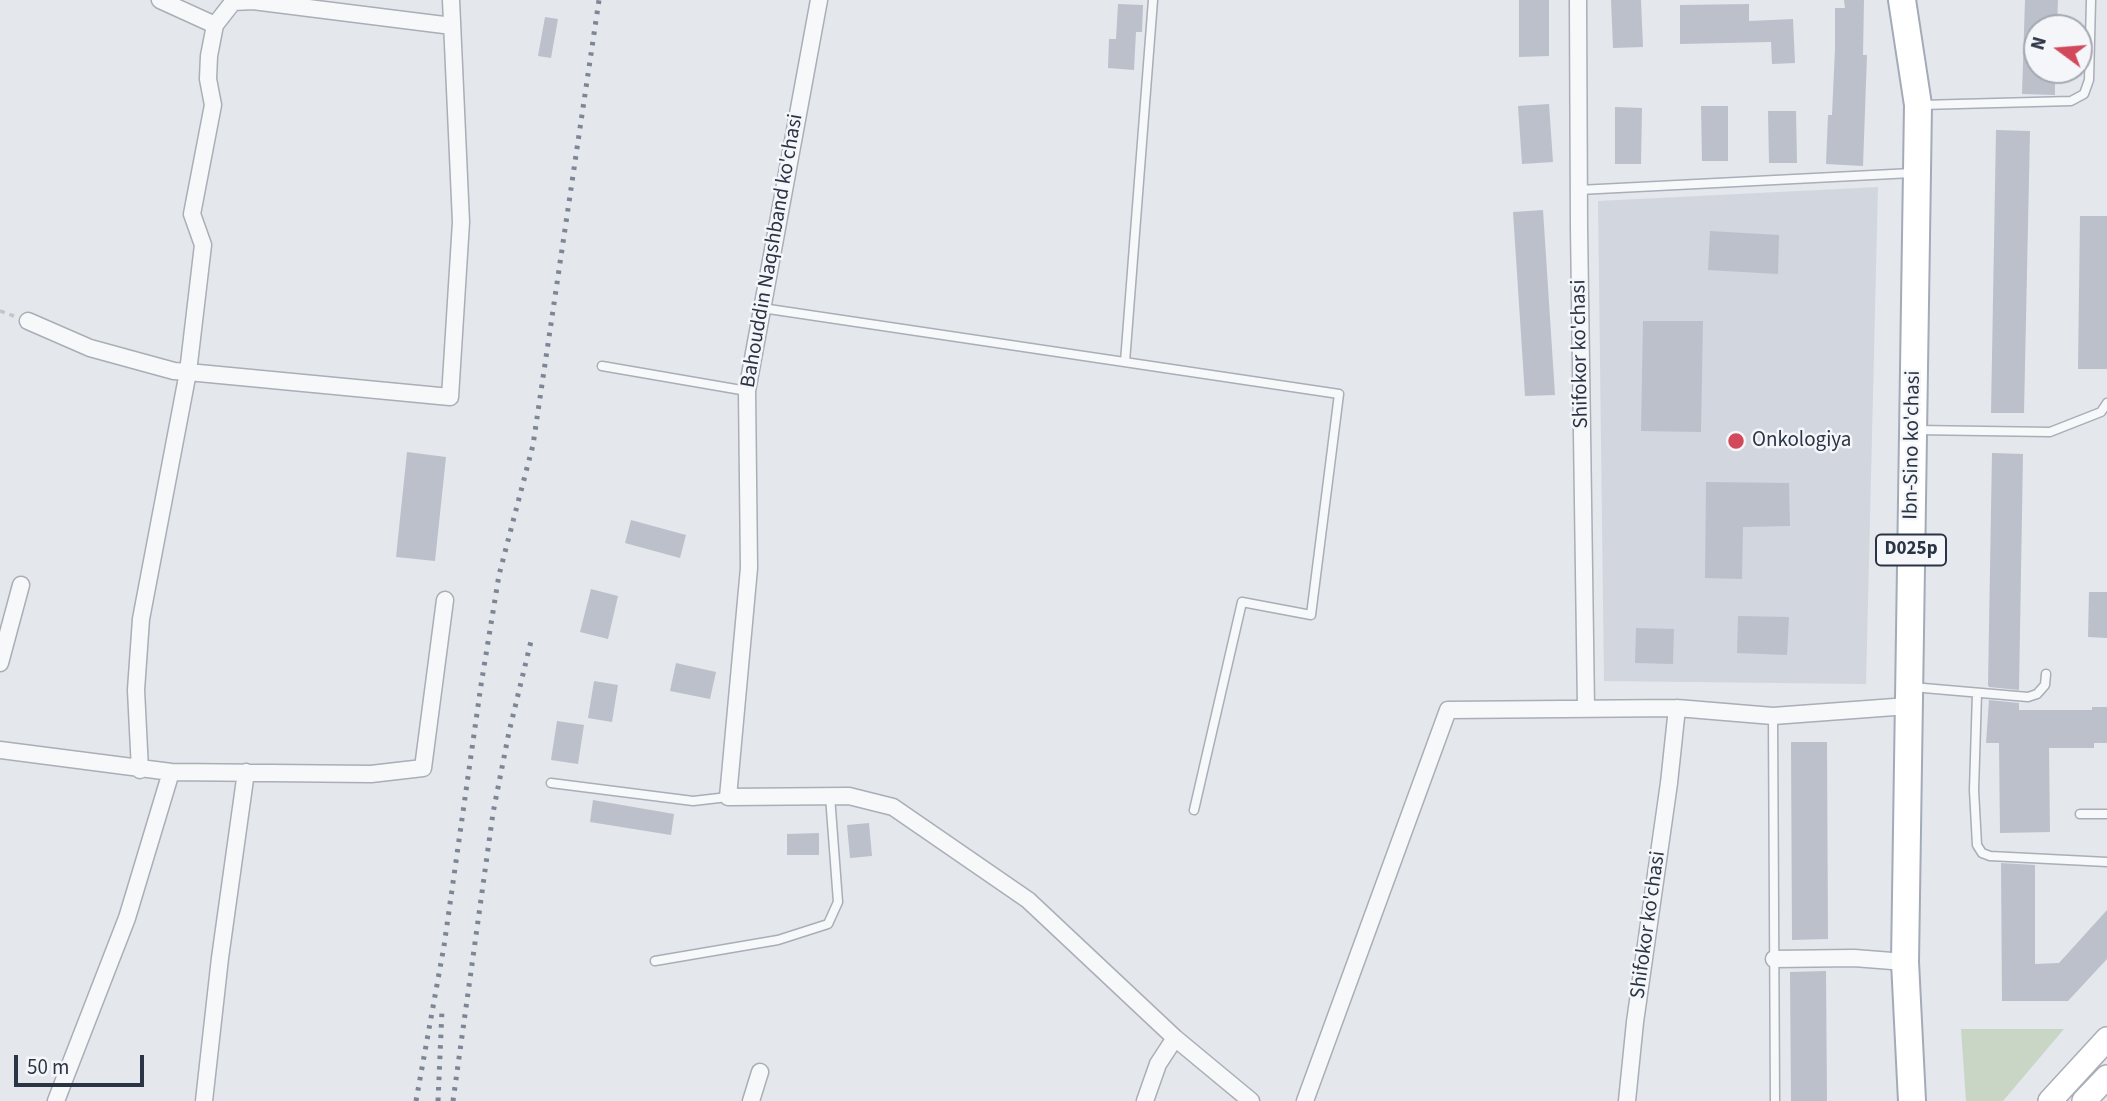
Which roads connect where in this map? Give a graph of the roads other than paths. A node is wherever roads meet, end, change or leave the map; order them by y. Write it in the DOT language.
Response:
graph roads {
  1 [pos="160,0"];
  2 [pos="451,0"];
  3 [pos="819,0"];
  4 [pos="1153,0"];
  5 [pos="1578,0"];
  6 [pos="1902,0"];
  7 [pos="2091,0"];
  8 [pos="215,25"];
  9 [pos="452,26"];
  10 [pos="1918,105"];
  11 [pos="1917,173"];
  12 [pos="1579,190"];
  13 [pos="762,308"];
  14 [pos="28,321"];
  15 [pos="1125,362"];
  16 [pos="602,366"];
  17 [pos="188,372"];
  18 [pos="747,391"];
  19 [pos="2107,403"];
  20 [pos="1913,430"];
  21 [pos="21,585"];
  22 [pos="445,600"];
  23 [pos="0,663"];
  24 [pos="2046,674"];
  25 [pos="1977,693"];
  26 [pos="1909,697"];
  27 [pos="1586,708"];
  28 [pos="1677,708"];
  29 [pos="1773,716"];
  30 [pos="0,750"];
  31 [pos="140,770"];
  32 [pos="171,772"];
  33 [pos="246,772"];
  34 [pos="551,783"];
  35 [pos="830,796"];
  36 [pos="729,797"];
  37 [pos="1194,810"];
  38 [pos="2080,814"];
  39 [pos="2107,814"];
  40 [pos="2107,862"];
  41 [pos="1774,960"];
  42 [pos="655,961"];
  43 [pos="1905,962"];
  44 [pos="1175,1038"];
  45 [pos="2107,1039"];
  46 [pos="760,1072"];
  47 [pos="2107,1077"];
  48 [pos="2067,1083"];
  49 [pos="2086,1100"];
  50 [pos="56,1101"];
  51 [pos="204,1101"];
  52 [pos="751,1101"];
  53 [pos="1145,1101"];
  54 [pos="1251,1101"];
  55 [pos="1305,1101"];
  56 [pos="1628,1101"];
  57 [pos="1775,1101"];
  58 [pos="1912,1101"];
  59 [pos="2050,1101"];
  1 -- 8 [label="street"];
  2 -- 9 [label="street"];
  3 -- 13 [label="street, Bahouddin Naqshband ko'chasi"];
  4 -- 15 [label="lane"];
  5 -- 12 [label="street, Shifokor ko'chasi"];
  6 -- 10 [label="main road, Ibn-Sino ko'chasi / D025p"];
  7 -- 10 [label="lane"];
  8 -- 9 [label="street"];
  8 -- 17 [label="street"];
  9 -- 17 [label="street"];
  10 -- 11 [label="main road, Ibn-Sino ko'chasi / D025p"];
  11 -- 12 [label="lane"];
  11 -- 20 [label="main road, Ibn-Sino ko'chasi / D025p"];
  12 -- 27 [label="street, Shifokor ko'chasi"];
  13 -- 15 [label="lane"];
  13 -- 18 [label="street, Bahouddin Naqshband ko'chasi"];
  14 -- 17 [label="street"];
  15 -- 37 [label="lane"];
  16 -- 18 [label="lane"];
  17 -- 31 [label="street"];
  18 -- 36 [label="street, Bahouddin Naqshband ko'chasi"];
  19 -- 20 [label="lane"];
  20 -- 26 [label="main road, Ibn-Sino ko'chasi / D025p"];
  21 -- 23 [label="street"];
  22 -- 33 [label="street"];
  24 -- 25 [label="lane"];
  25 -- 26 [label="lane"];
  25 -- 40 [label="lane"];
  26 -- 29 [label="street"];
  26 -- 43 [label="main road, Ibn-Sino ko'chasi / D025p"];
  27 -- 28 [label="street"];
  27 -- 55 [label="street"];
  28 -- 29 [label="street"];
  28 -- 56 [label="street, Shifokor ko'chasi"];
  29 -- 41 [label="lane"];
  30 -- 31 [label="street"];
  31 -- 32 [label="street"];
  32 -- 33 [label="street"];
  32 -- 50 [label="street"];
  33 -- 51 [label="street"];
  34 -- 36 [label="lane"];
  35 -- 36 [label="street"];
  35 -- 42 [label="lane"];
  35 -- 44 [label="street"];
  38 -- 39 [label="lane"];
  41 -- 43 [label="street"];
  41 -- 57 [label="lane"];
  43 -- 58 [label="main road, Ibn-Sino ko'chasi / D025p"];
  44 -- 53 [label="street"];
  44 -- 54 [label="street"];
  45 -- 48 [label="street"];
  46 -- 52 [label="street"];
  47 -- 49 [label="street"];
  48 -- 49 [label="street"];
  48 -- 59 [label="street"];
}
